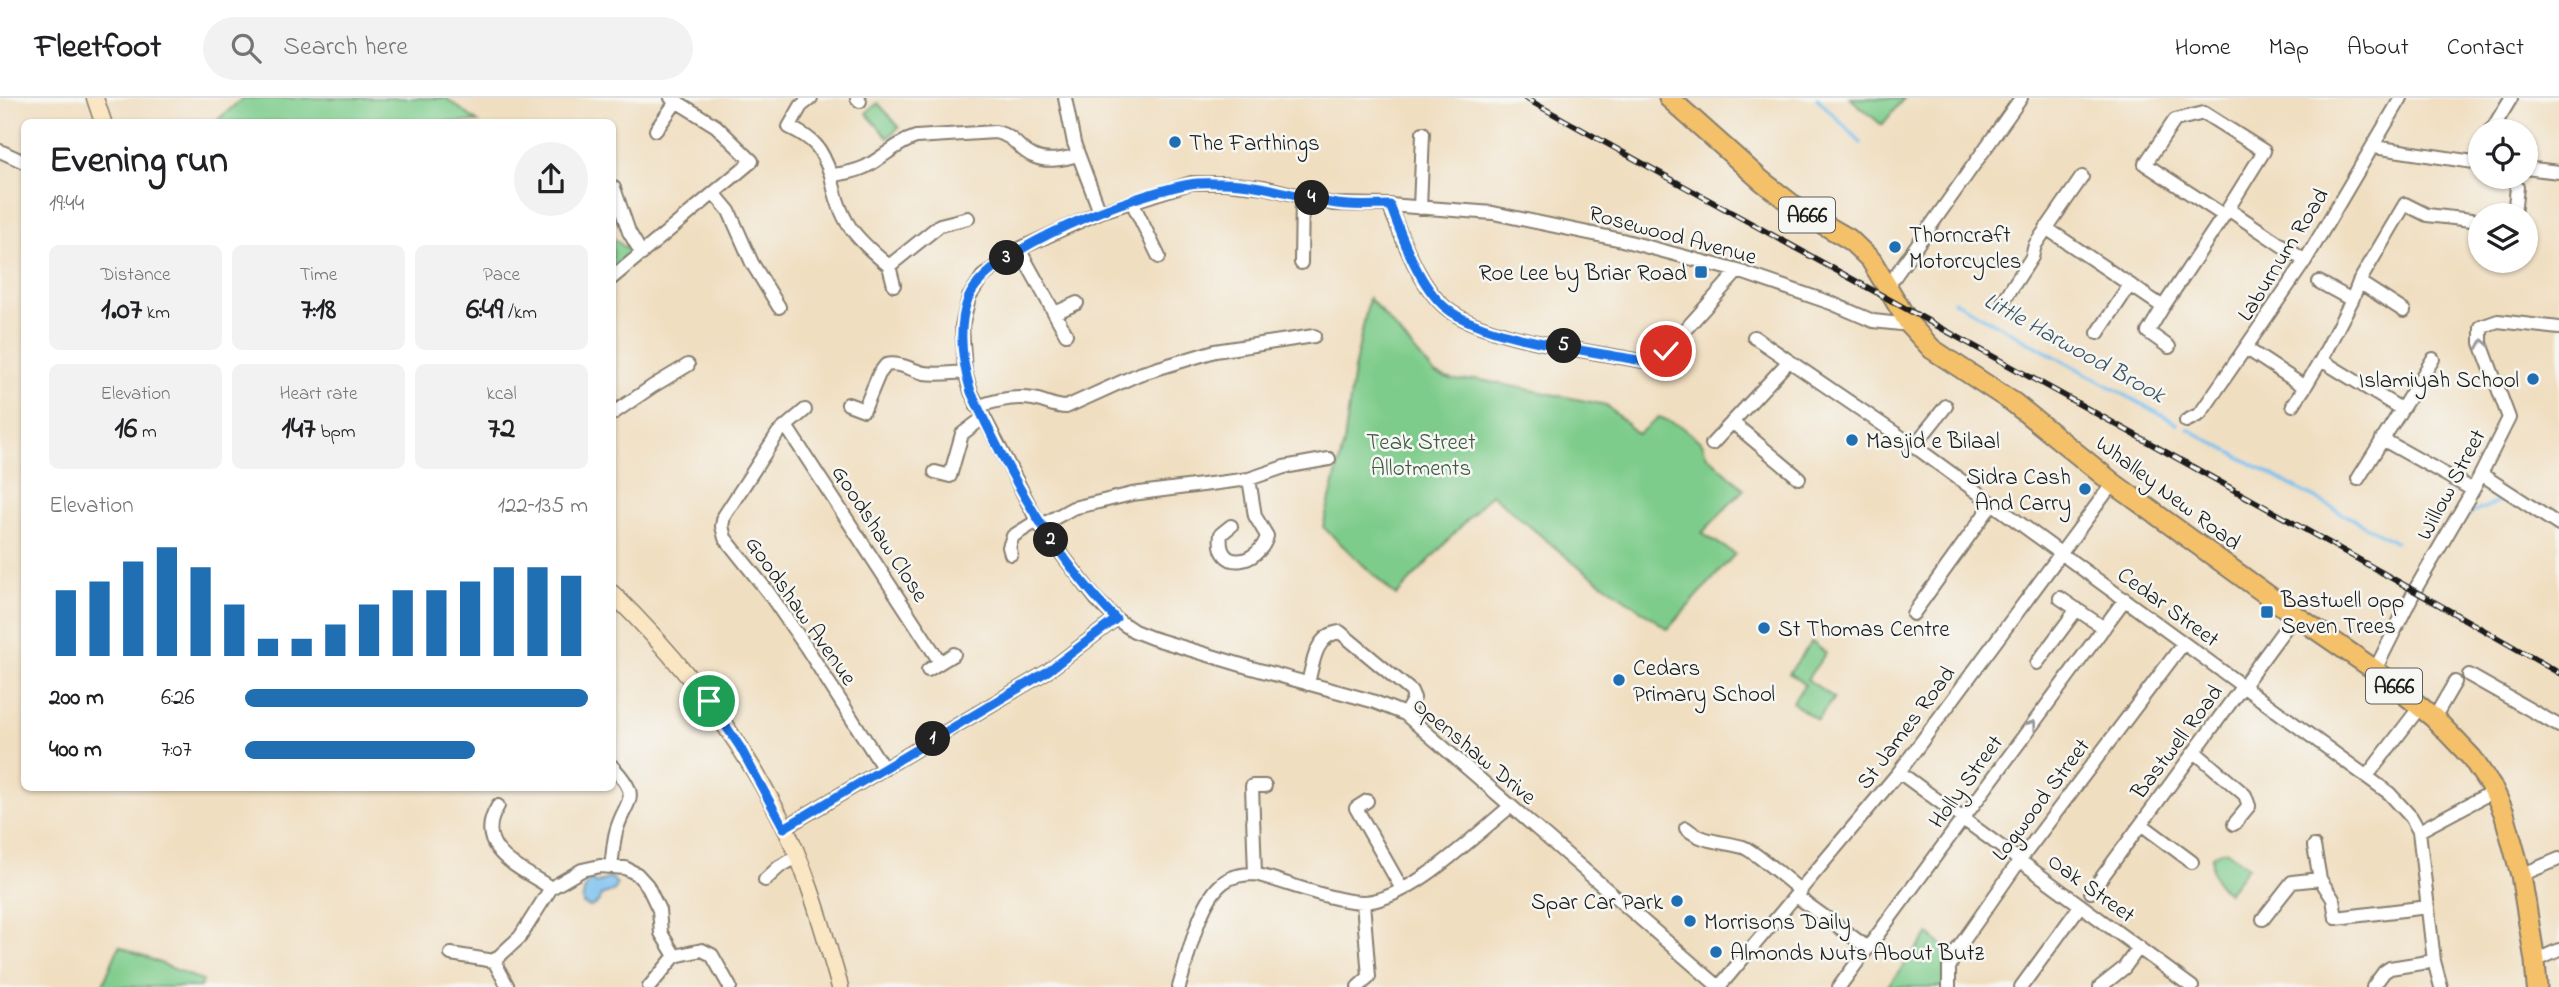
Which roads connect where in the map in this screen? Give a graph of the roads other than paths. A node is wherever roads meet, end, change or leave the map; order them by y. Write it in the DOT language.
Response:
graph roads {
  1 [pos="95,98"];
  2 [pos="811,98"];
  3 [pos="1065,98"];
  4 [pos="1670,98"];
  5 [pos="2021,98"];
  6 [pos="2401,98"];
  7 [pos="2511,98"];
  8 [pos="674,100"];
  9 [pos="102,119"];
  10 [pos="2498,119"];
  11 [pos="656,130"];
  12 [pos="1423,133"];
  13 [pos="2374,147"];
  14 [pos="0,151"];
  15 [pos="1078,155"];
  16 [pos="2468,158"];
  17 [pos="21,161"];
  18 [pos="2538,170"];
  19 [pos="2559,172"];
  20 [pos="831,175"];
  21 [pos="2082,177"];
  22 [pos="616,194"];
  23 [pos="714,194"];
  24 [pos="1302,196"];
  25 [pos="1132,202"];
  26 [pos="1390,205"];
  27 [pos="1420,208"];
  28 [pos="1100,212"];
  29 [pos="2226,212"];
  30 [pos="968,218"];
  31 [pos="2468,220"];
  32 [pos="2046,228"];
  33 [pos="1019,250"];
  34 [pos="642,254"];
  35 [pos="1159,257"];
  36 [pos="2305,261"];
  37 [pos="1301,263"];
  38 [pos="889,266"];
  39 [pos="1738,271"];
  40 [pos="616,275"];
  41 [pos="2319,282"];
  42 [pos="2359,282"];
  43 [pos="894,285"];
  44 [pos="2130,285"];
  45 [pos="1888,286"];
  46 [pos="2004,300"];
  47 [pos="2352,300"];
  48 [pos="1077,303"];
  49 [pos="779,307"];
  50 [pos="2163,307"];
  51 [pos="2404,310"];
  52 [pos="1055,313"];
  53 [pos="1910,325"];
  54 [pos="2559,328"];
  55 [pos="2098,333"];
  56 [pos="1066,334"];
  57 [pos="1314,337"];
  58 [pos="1754,337"];
  59 [pos="2169,347"];
  60 [pos="2247,349"];
  61 [pos="2433,359"];
  62 [pos="2321,360"];
  63 [pos="1788,362"];
  64 [pos="688,365"];
  65 [pos="965,372"];
  66 [pos="2305,387"];
  67 [pos="848,404"];
  68 [pos="2293,405"];
  69 [pos="1946,406"];
  70 [pos="2401,409"];
  71 [pos="805,410"];
  72 [pos="616,412"];
  73 [pos="980,412"];
  74 [pos="2186,421"];
  75 [pos="1732,422"];
  76 [pos="786,426"];
  77 [pos="2382,439"];
  78 [pos="1712,444"];
  79 [pos="1914,446"];
  80 [pos="1329,459"];
  81 [pos="935,472"];
  82 [pos="2481,474"];
  83 [pos="1799,478"];
  84 [pos="1249,479"];
  85 [pos="2358,479"];
  86 [pos="2113,483"];
  87 [pos="2473,490"];
  88 [pos="1992,504"];
  89 [pos="1039,523"];
  90 [pos="2559,525"];
  91 [pos="1231,526"];
  92 [pos="2059,552"];
  93 [pos="1011,554"];
  94 [pos="616,597"];
  95 [pos="2060,598"];
  96 [pos="2125,599"];
  97 [pos="2077,609"];
  98 [pos="1913,614"];
  99 [pos="2295,615"];
  100 [pos="1116,619"];
  101 [pos="2104,628"];
  102 [pos="2183,644"];
  103 [pos="954,654"];
  104 [pos="940,662"];
  105 [pos="2037,663"];
  106 [pos="928,670"];
  107 [pos="2375,670"];
  108 [pos="2469,676"];
  109 [pos="2455,682"];
  110 [pos="1308,684"];
  111 [pos="2244,686"];
  112 [pos="2426,713"];
  113 [pos="1405,715"];
  114 [pos="2559,726"];
  115 [pos="2195,751"];
  116 [pos="884,769"];
  117 [pos="616,772"];
  118 [pos="1899,772"];
  119 [pos="2367,775"];
  120 [pos="1265,786"];
  121 [pos="2494,790"];
  122 [pos="1367,801"];
  123 [pos="498,806"];
  124 [pos="1511,806"];
  125 [pos="1963,820"];
  126 [pos="2141,824"];
  127 [pos="2234,824"];
  128 [pos="784,828"];
  129 [pos="1686,828"];
  130 [pos="2418,831"];
  131 [pos="2314,846"];
  132 [pos="797,857"];
  133 [pos="2559,859"];
  134 [pos="2020,860"];
  135 [pos="2192,862"];
  136 [pos="611,866"];
  137 [pos="1255,874"];
  138 [pos="2521,875"];
  139 [pos="2320,879"];
  140 [pos="765,880"];
  141 [pos="551,888"];
  142 [pos="1402,889"];
  143 [pos="2091,892"];
  144 [pos="1799,893"];
  145 [pos="1363,902"];
  146 [pos="2080,906"];
  147 [pos="2428,907"];
  148 [pos="2263,919"];
  149 [pos="2138,947"];
  150 [pos="1868,948"];
  151 [pos="2559,950"];
  152 [pos="451,954"];
  153 [pos="675,956"];
  154 [pos="494,961"];
  155 [pos="2434,961"];
  156 [pos="2536,961"];
  157 [pos="508,987"];
  158 [pos="649,987"];
  159 [pos="730,987"];
  160 [pos="840,987"];
  161 [pos="1179,987"];
  162 [pos="1359,987"];
  163 [pos="1719,987"];
  164 [pos="1839,987"];
  165 [pos="1949,987"];
  166 [pos="2021,987"];
  167 [pos="2100,987"];
  168 [pos="2192,987"];
  169 [pos="2373,987"];
  170 [pos="2441,987"];
  171 [pos="2537,987"];
  1 -- 9 [label="main road"];
  2 -- 20 [label="street"];
  3 -- 15 [label="street"];
  4 -- 45 [label="highway, Whalley New Road / A666"];
  5 -- 45 [label="street"];
  6 -- 13 [label="street, Laburnum Road"];
  7 -- 10 [label="street"];
  8 -- 11 [label="street"];
  8 -- 23 [label="street"];
  12 -- 27 [label="street"];
  13 -- 16 [label="street"];
  13 -- 36 [label="street, Laburnum Road"];
  14 -- 17 [label="street"];
  15 -- 20 [label="street"];
  15 -- 28 [label="street"];
  18 -- 19 [label="street"];
  20 -- 38 [label="street"];
  21 -- 32 [label="street"];
  22 -- 34 [label="street"];
  23 -- 34 [label="street"];
  23 -- 49 [label="street"];
  24 -- 25 [label="street, Rosewood Avenue"];
  24 -- 26 [label="street, Rosewood Avenue"];
  24 -- 37 [label="street"];
  25 -- 28 [label="street, Rosewood Avenue"];
  25 -- 35 [label="street"];
  26 -- 27 [label="street, Rosewood Avenue"];
  26 -- 39 [label="street"];
  27 -- 39 [label="street, Rosewood Avenue"];
  28 -- 33 [label="street, Rosewood Avenue"];
  29 -- 29 [label="street"];
  29 -- 36 [label="street"];
  29 -- 50 [label="street"];
  30 -- 38 [label="street"];
  31 -- 42 [label="street"];
  32 -- 44 [label="street"];
  32 -- 46 [label="street"];
  33 -- 52 [label="street"];
  33 -- 65 [label="street, Openshaw Drive"];
  34 -- 40 [label="street"];
  36 -- 60 [label="street, Laburnum Road"];
  38 -- 43 [label="street"];
  39 -- 53 [label="street, Rosewood Avenue"];
  41 -- 47 [label="street"];
  42 -- 47 [label="street"];
  42 -- 51 [label="street"];
  44 -- 50 [label="street"];
  44 -- 55 [label="street"];
  45 -- 53 [label="highway, Whalley New Road / A666"];
  47 -- 62 [label="street"];
  48 -- 52 [label="street"];
  50 -- 59 [label="street"];
  52 -- 56 [label="street"];
  53 -- 86 [label="highway, Whalley New Road / A666"];
  82 -- 54 [label="street, Willow Street, one-way"];
  57 -- 73 [label="street"];
  58 -- 63 [label="street, Cedar Street"];
  60 -- 66 [label="street"];
  60 -- 74 [label="street, Laburnum Road"];
  61 -- 70 [label="street"];
  62 -- 66 [label="street"];
  62 -- 70 [label="street"];
  63 -- 75 [label="street"];
  63 -- 79 [label="street, Cedar Street"];
  64 -- 72 [label="street"];
  65 -- 67 [label="street"];
  65 -- 73 [label="street, Openshaw Drive"];
  66 -- 68 [label="street"];
  69 -- 79 [label="street"];
  70 -- 77 [label="street"];
  71 -- 76 [label="street, Goodshaw Avenue"];
  73 -- 81 [label="street"];
  73 -- 89 [label="street, Openshaw Drive"];
  75 -- 78 [label="street"];
  75 -- 83 [label="street"];
  76 -- 104 [label="street, Goodshaw Close"];
  76 -- 116 [label="street, Goodshaw Avenue"];
  77 -- 85 [label="street"];
  77 -- 87 [label="street"];
  79 -- 88 [label="street, Cedar Street"];
  80 -- 84 [label="street"];
  82 -- 87 [label="street, Willow Street"];
  82 -- 90 [label="street"];
  84 -- 89 [label="street"];
  84 -- 91 [label="street"];
  86 -- 92 [label="street, St James Road"];
  86 -- 99 [label="highway, Whalley New Road / A666"];
  87 -- 107 [label="street, Willow Street"];
  88 -- 92 [label="street, Cedar Street"];
  88 -- 98 [label="street"];
  89 -- 93 [label="street"];
  89 -- 100 [label="street, Openshaw Drive"];
  92 -- 96 [label="street, Cedar Street"];
  92 -- 118 [label="street, St James Road"];
  94 -- 128 [label="main road"];
  95 -- 97 [label="street"];
  96 -- 101 [label="street, Holly Street"];
  96 -- 102 [label="street, Cedar Street"];
  97 -- 101 [label="street"];
  97 -- 105 [label="street"];
  99 -- 107 [label="highway, Whalley New Road / A666"];
  99 -- 111 [label="street, Bastwell Road"];
  100 -- 110 [label="street, Openshaw Drive"];
  100 -- 116 [label="street"];
  125 -- 101 [label="street, Holly Street, one-way"];
  102 -- 111 [label="street, Cedar Street"];
  102 -- 134 [label="street, Logwood Street"];
  103 -- 104 [label="street"];
  104 -- 106 [label="street"];
  107 -- 112 [label="highway, Whalley New Road / A666"];
  108 -- 114 [label="street"];
  109 -- 112 [label="street"];
  110 -- 113 [label="street, Openshaw Drive"];
  110 -- 113 [label="street"];
  111 -- 115 [label="street, Bastwell Road"];
  111 -- 119 [label="street, Cedar Street"];
  112 -- 119 [label="street"];
  112 -- 121 [label="highway, Whalley New Road / A666"];
  113 -- 124 [label="street, Openshaw Drive"];
  115 -- 126 [label="street, Bastwell Road"];
  115 -- 127 [label="street"];
  116 -- 128 [label="street"];
  117 -- 136 [label="street"];
  118 -- 125 [label="street, Oak Street"];
  118 -- 144 [label="street, St James Road"];
  119 -- 130 [label="street, Cedar Street"];
  120 -- 137 [label="street"];
  121 -- 130 [label="street"];
  121 -- 138 [label="highway, Whalley New Road / A666"];
  122 -- 142 [label="street"];
  123 -- 141 [label="street"];
  124 -- 142 [label="street"];
  124 -- 163 [label="street, Openshaw Drive"];
  125 -- 134 [label="street, Oak Street"];
  125 -- 150 [label="street, Holly Street"];
  126 -- 135 [label="street"];
  126 -- 143 [label="street, Bastwell Road"];
  128 -- 132 [label="main road"];
  129 -- 144 [label="street"];
  130 -- 147 [label="street, Cedar Street"];
  131 -- 139 [label="street"];
  132 -- 140 [label="street"];
  132 -- 160 [label="main road"];
  133 -- 138 [label="street"];
  134 -- 146 [label="street, Oak Street"];
  134 -- 165 [label="street, Logwood Street"];
  136 -- 141 [label="street"];
  136 -- 153 [label="street"];
  137 -- 145 [label="street"];
  137 -- 161 [label="street"];
  138 -- 156 [label="highway, Whalley New Road / A666"];
  139 -- 147 [label="street"];
  139 -- 148 [label="street"];
  141 -- 154 [label="street"];
  142 -- 145 [label="street"];
  144 -- 150 [label="street"];
  144 -- 163 [label="street, St James Road"];
  145 -- 162 [label="street"];
  146 -- 149 [label="street, Oak Street"];
  146 -- 166 [label="street"];
  147 -- 155 [label="street, Cedar Street"];
  149 -- 167 [label="street"];
  149 -- 168 [label="street, Oak Street"];
  150 -- 164 [label="street, Holly Street"];
  151 -- 156 [label="street"];
  152 -- 154 [label="street"];
  153 -- 158 [label="street"];
  153 -- 159 [label="street"];
  154 -- 157 [label="street"];
  155 -- 169 [label="street"];
  155 -- 170 [label="street, Cedar Street"];
  156 -- 171 [label="highway, Whalley New Road / A666"];
}
